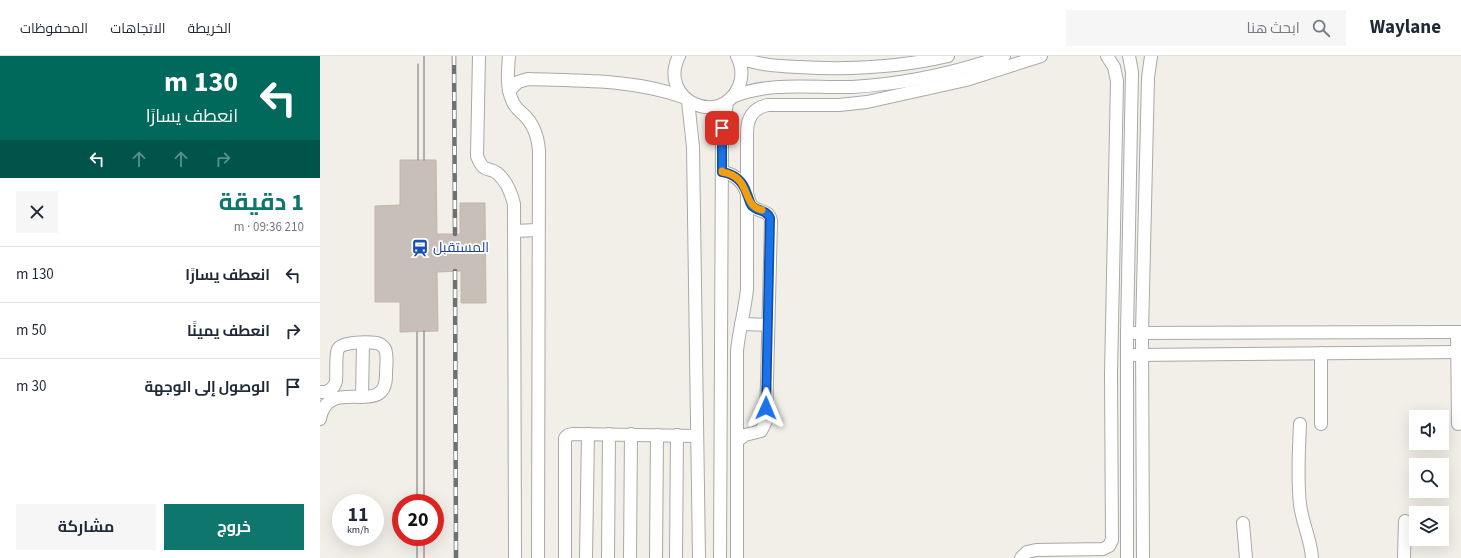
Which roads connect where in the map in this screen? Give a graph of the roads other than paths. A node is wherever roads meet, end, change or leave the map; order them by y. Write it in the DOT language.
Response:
graph roads {
  1 [pos="479,56"];
  2 [pos="509,56"];
  3 [pos="679,56"];
  4 [pos="737,56"];
  5 [pos="948,56"];
  6 [pos="1004,56"];
  7 [pos="1041,56"];
  8 [pos="1107,56"];
  9 [pos="1129,56"];
  10 [pos="1151,56"];
  11 [pos="509,91"];
  12 [pos="686,99"];
  13 [pos="729,100"];
  14 [pos="722,172"];
  15 [pos="747,192"];
  16 [pos="538,230"];
  17 [pos="514,231"];
  18 [pos="1113,251"];
  19 [pos="1128,251"];
  20 [pos="741,324"];
  21 [pos="768,325"];
  22 [pos="1459,332"];
  23 [pos="1127,333"];
  24 [pos="1142,333"];
  25 [pos="363,343"];
  26 [pos="1459,352"];
  27 [pos="1321,353"];
  28 [pos="1127,355"];
  29 [pos="1142,355"];
  30 [pos="320,392"];
  31 [pos="362,397"];
  32 [pos="320,419"];
  33 [pos="1300,424"];
  34 [pos="1321,424"];
  35 [pos="1458,424"];
  36 [pos="588,434"];
  37 [pos="609,434"];
  38 [pos="630,434"];
  39 [pos="657,435"];
  40 [pos="677,435"];
  41 [pos="697,436"];
  42 [pos="737,441"];
  43 [pos="1111,497"];
  44 [pos="1127,497"];
  45 [pos="1405,521"];
  46 [pos="1243,523"];
  47 [pos="515,558"];
  48 [pos="538,558"];
  49 [pos="565,558"];
  50 [pos="586,558"];
  51 [pos="608,558"];
  52 [pos="630,558"];
  53 [pos="656,558"];
  54 [pos="676,558"];
  55 [pos="699,558"];
  56 [pos="720,558"];
  57 [pos="737,558"];
  58 [pos="1021,558"];
  59 [pos="1127,558"];
  60 [pos="1143,558"];
  61 [pos="1246,558"];
  62 [pos="1312,558"];
  63 [pos="1404,558"];
  1 -- 17 [label="street"];
  2 -- 11 [label="street"];
  3 -- 12 [label="street"];
  4 -- 5 [label="street"];
  4 -- 13 [label="street"];
  6 -- 13 [label="street"];
  7 -- 15 [label="street"];
  8 -- 18 [label="street"];
  9 -- 19 [label="street"];
  10 -- 24 [label="street"];
  11 -- 12 [label="street"];
  11 -- 16 [label="street"];
  12 -- 13 [label="street"];
  12 -- 41 [label="street"];
  13 -- 14 [label="street"];
  14 -- 15 [label="street"];
  14 -- 56 [label="street"];
  15 -- 20 [label="street"];
  15 -- 21 [label="street"];
  16 -- 17 [label="street"];
  16 -- 48 [label="street"];
  17 -- 47 [label="street"];
  18 -- 19 [label="street"];
  18 -- 43 [label="street"];
  19 -- 23 [label="street"];
  20 -- 21 [label="street"];
  20 -- 42 [label="street"];
  21 -- 42 [label="street"];
  22 -- 24 [label="street"];
  22 -- 26 [label="street"];
  23 -- 24 [label="street"];
  23 -- 28 [label="street"];
  24 -- 29 [label="street"];
  25 -- 30 [label="street"];
  25 -- 31 [label="street"];
  25 -- 31 [label="street"];
  26 -- 27 [label="street"];
  26 -- 35 [label="street"];
  27 -- 29 [label="street"];
  27 -- 34 [label="street"];
  28 -- 29 [label="street"];
  28 -- 44 [label="street"];
  29 -- 60 [label="street"];
  31 -- 32 [label="street"];
  33 -- 62 [label="street"];
  36 -- 37 [label="street"];
  36 -- 49 [label="street"];
  36 -- 50 [label="street"];
  37 -- 38 [label="street"];
  37 -- 51 [label="street"];
  38 -- 39 [label="street"];
  38 -- 52 [label="street"];
  39 -- 40 [label="street"];
  39 -- 53 [label="street"];
  40 -- 41 [label="street"];
  40 -- 54 [label="street"];
  41 -- 55 [label="street"];
  42 -- 57 [label="street"];
  43 -- 44 [label="street"];
  43 -- 58 [label="street"];
  44 -- 59 [label="street"];
  45 -- 63 [label="street"];
  46 -- 61 [label="street"];
}
